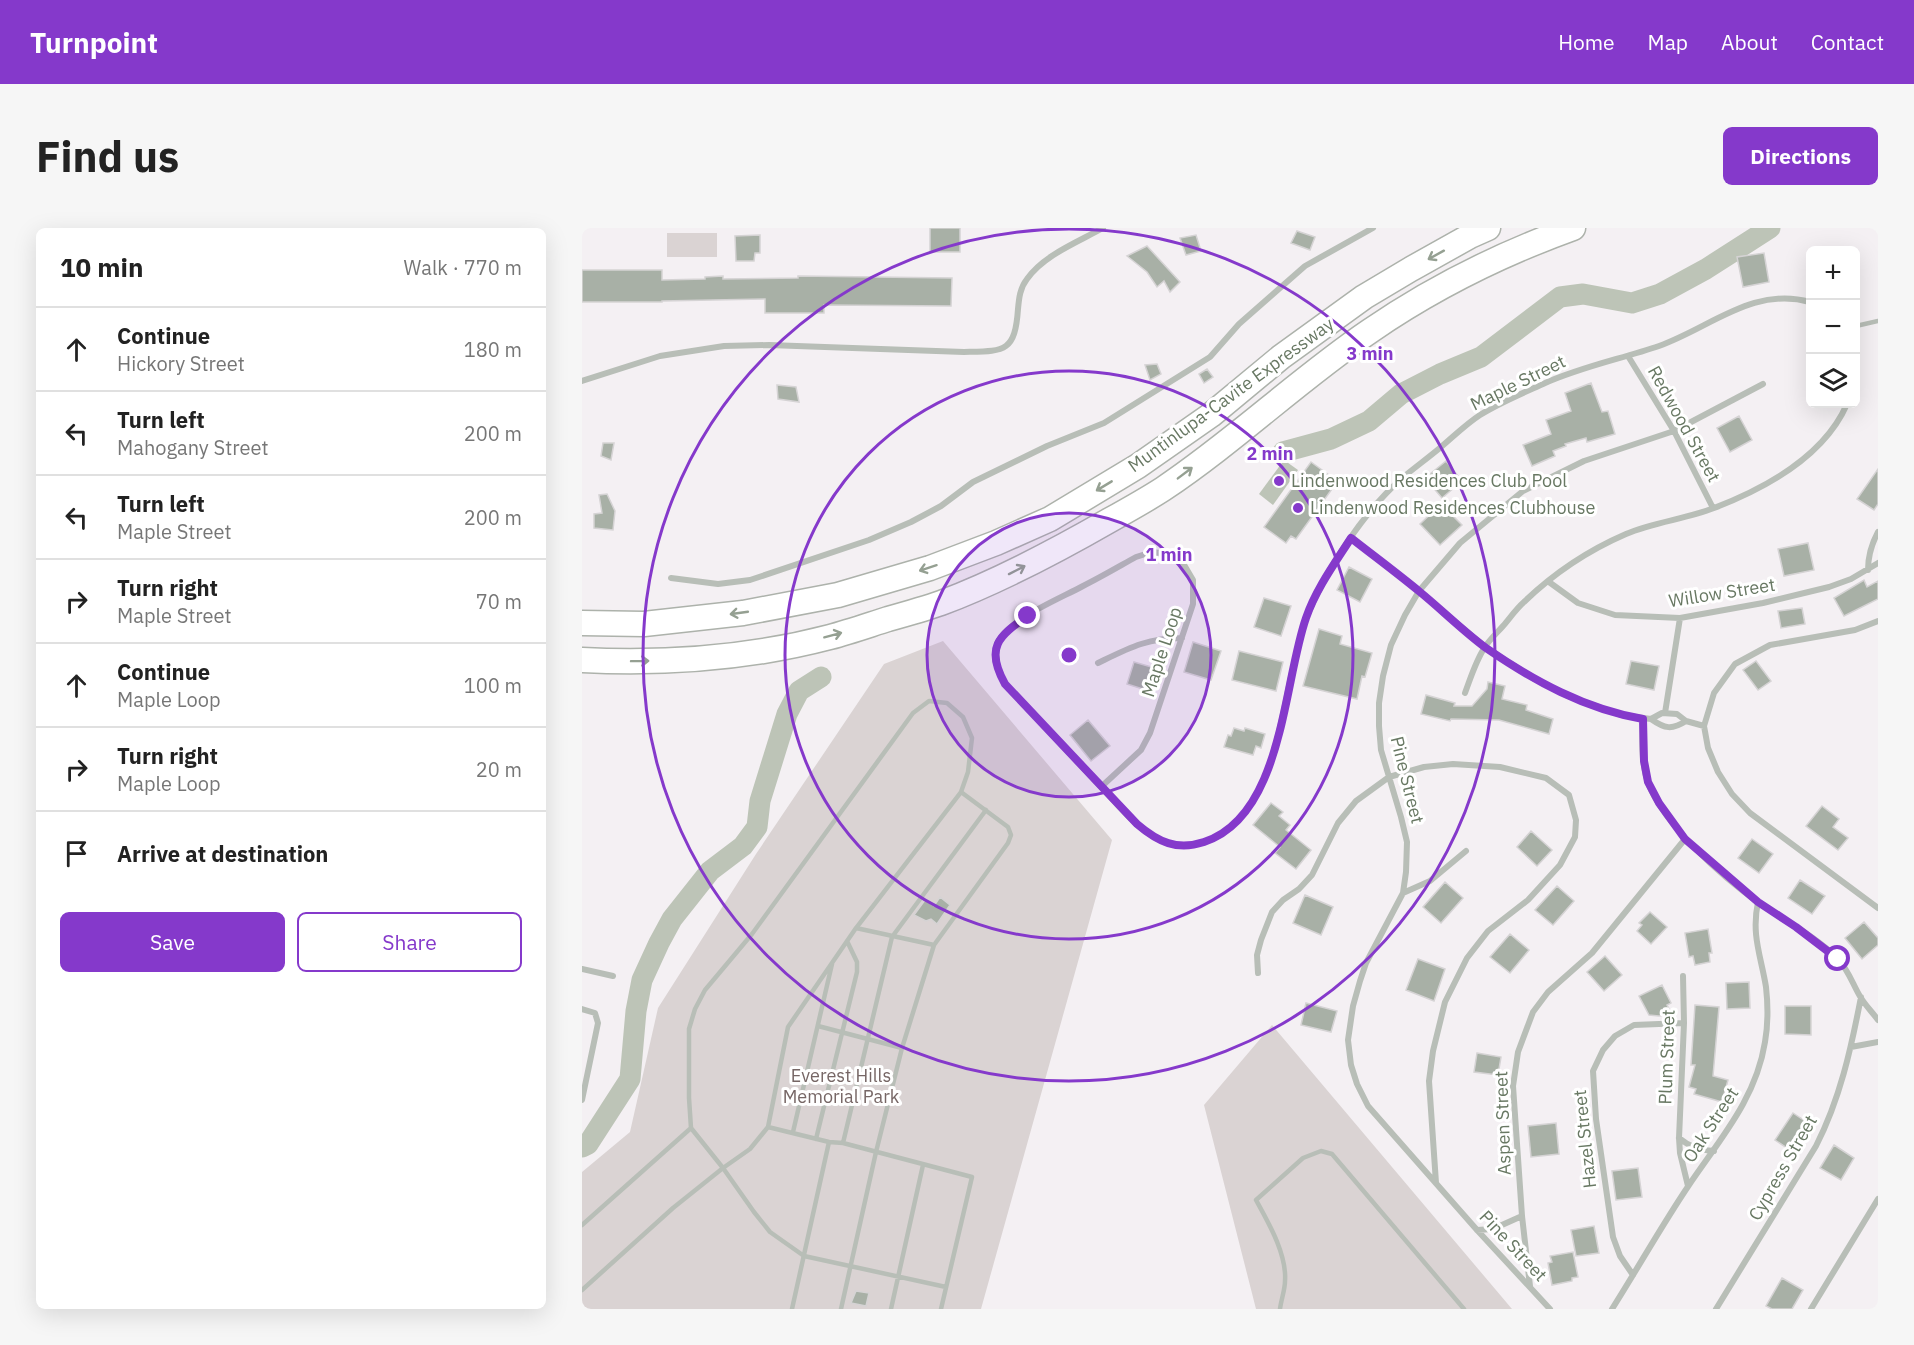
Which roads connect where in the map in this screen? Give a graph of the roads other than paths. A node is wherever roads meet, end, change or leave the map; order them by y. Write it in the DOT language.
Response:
graph roads {
  1 [pos="1103,228"];
  2 [pos="1373,228"];
  3 [pos="1488,228"];
  4 [pos="1573,228"];
  5 [pos="1806,301"];
  6 [pos="1878,321"];
  7 [pos="1860,325"];
  8 [pos="1628,356"];
  9 [pos="582,381"];
  10 [pos="1763,384"];
  11 [pos="1845,408"];
  12 [pos="1674,431"];
  13 [pos="1713,508"];
  14 [pos="1878,532"];
  15 [pos="1351,538"];
  16 [pos="1878,563"];
  17 [pos="1868,570"];
  18 [pos="671,578"];
  19 [pos="1549,582"];
  20 [pos="1419,591"];
  21 [pos="1680,618"];
  22 [pos="1878,621"];
  23 [pos="582,623"];
  24 [pos="1182,638"];
  25 [pos="1485,647"];
  26 [pos="582,660"];
  27 [pos="1098,663"];
  28 [pos="1465,693"];
  29 [pos="1665,713"];
  30 [pos="1643,719"];
  31 [pos="1652,719"];
  32 [pos="1686,721"];
  33 [pos="1704,726"];
  34 [pos="1389,777"];
  35 [pos="1101,787"];
  36 [pos="961,792"];
  37 [pos="987,810"];
  38 [pos="1685,839"];
  39 [pos="1466,851"];
  40 [pos="1402,892"];
  41 [pos="1758,902"];
  42 [pos="1878,908"];
  43 [pos="856,928"];
  44 [pos="892,937"];
  45 [pos="847,941"];
  46 [pos="934,945"];
  47 [pos="833,962"];
  48 [pos="582,969"];
  49 [pos="1258,973"];
  50 [pos="613,976"];
  51 [pos="1683,976"];
  52 [pos="1861,997"];
  53 [pos="582,1009"];
  54 [pos="1878,1020"];
  55 [pos="1684,1023"];
  56 [pos="818,1026"];
  57 [pos="841,1032"];
  58 [pos="867,1039"];
  59 [pos="1878,1042"];
  60 [pos="1851,1047"];
  61 [pos="902,1048"];
  62 [pos="582,1100"];
  63 [pos="768,1127"];
  64 [pos="692,1128"];
  65 [pos="793,1132"];
  66 [pos="1679,1138"];
  67 [pos="816,1139"];
  68 [pos="830,1142"];
  69 [pos="843,1143"];
  70 [pos="1714,1151"];
  71 [pos="876,1152"];
  72 [pos="923,1165"];
  73 [pos="723,1168"];
  74 [pos="1436,1184"];
  75 [pos="1688,1186"];
  76 [pos="1878,1199"];
  77 [pos="1522,1216"];
  78 [pos="582,1226"];
  79 [pos="1477,1230"];
  80 [pos="804,1256"];
  81 [pos="850,1267"];
  82 [pos="1633,1275"];
  83 [pos="898,1276"];
  84 [pos="1530,1286"];
  85 [pos="946,1287"];
  86 [pos="582,1290"];
  87 [pos="792,1309"];
  88 [pos="841,1309"];
  89 [pos="891,1309"];
  90 [pos="941,1309"];
  91 [pos="1280,1309"];
  92 [pos="1464,1309"];
  93 [pos="1550,1309"];
  94 [pos="1612,1309"];
  95 [pos="1716,1309"];
  96 [pos="1811,1309"];
  1 -- 9 [label="street"];
  2 -- 18 [label="street"];
  3 -- 23 [label="highway, Muntinlupa-Cavite Expressway, one-way"];
  26 -- 4 [label="highway, Muntinlupa-Cavite Expressway, one-way"];
  5 -- 8 [label="street, Maple Street"];
  6 -- 7 [label="lane"];
  8 -- 12 [label="street, Redwood Street"];
  8 -- 15 [label="street, Maple Street"];
  10 -- 12 [label="street, Pine Street"];
  11 -- 13 [label="street"];
  12 -- 13 [label="street, Redwood Street"];
  12 -- 20 [label="street, Pine Street"];
  13 -- 19 [label="street"];
  14 -- 17 [label="street"];
  15 -- 20 [label="street"];
  15 -- 35 [label="street, Maple Street"];
  16 -- 17 [label="street, Willow Street"];
  17 -- 21 [label="street, Willow Street"];
  19 -- 21 [label="street, Willow Street"];
  19 -- 25 [label="street"];
  20 -- 25 [label="street"];
  20 -- 34 [label="street, Pine Street"];
  21 -- 29 [label="street"];
  22 -- 33 [label="street"];
  24 -- 27 [label="street"];
  24 -- 35 [label="street, Maple Loop"];
  24 -- 35 [label="street, Maple Loop"];
  25 -- 28 [label="street"];
  25 -- 30 [label="street"];
  29 -- 31 [label="street"];
  29 -- 32 [label="street"];
  30 -- 31 [label="street"];
  30 -- 38 [label="street"];
  31 -- 32 [label="street"];
  32 -- 33 [label="street"];
  33 -- 42 [label="street"];
  34 -- 40 [label="street, Pine Street"];
  34 -- 49 [label="street"];
  34 -- 74 [label="street"];
  36 -- 37 [label="lane"];
  36 -- 43 [label="lane"];
  36 -- 64 [label="lane"];
  37 -- 44 [label="lane"];
  37 -- 46 [label="lane"];
  38 -- 41 [label="street"];
  38 -- 77 [label="street, Aspen Street"];
  39 -- 40 [label="street"];
  40 -- 74 [label="street, Pine Street"];
  41 -- 52 [label="street"];
  41 -- 70 [label="street, Oak Street"];
  43 -- 44 [label="lane"];
  43 -- 45 [label="lane"];
  44 -- 46 [label="lane"];
  44 -- 58 [label="lane"];
  45 -- 47 [label="lane"];
  45 -- 57 [label="lane"];
  46 -- 61 [label="lane"];
  47 -- 56 [label="lane"];
  47 -- 63 [label="lane"];
  48 -- 50 [label="street"];
  51 -- 55 [label="street, Plum Street"];
  52 -- 54 [label="street"];
  52 -- 60 [label="street, Cypress Street"];
  53 -- 62 [label="street"];
  55 -- 66 [label="street, Plum Street"];
  55 -- 82 [label="street, Hazel Street"];
  56 -- 57 [label="lane"];
  56 -- 65 [label="lane"];
  57 -- 58 [label="lane"];
  57 -- 67 [label="lane"];
  58 -- 61 [label="lane"];
  58 -- 69 [label="lane"];
  59 -- 60 [label="street"];
  60 -- 95 [label="street, Cypress Street"];
  61 -- 71 [label="lane"];
  63 -- 65 [label="lane"];
  63 -- 73 [label="lane"];
  64 -- 73 [label="lane"];
  64 -- 78 [label="lane"];
  65 -- 67 [label="lane"];
  66 -- 70 [label="street"];
  66 -- 75 [label="street, Plum Street"];
  67 -- 68 [label="lane"];
  68 -- 69 [label="lane"];
  68 -- 80 [label="lane"];
  69 -- 71 [label="lane"];
  70 -- 75 [label="street, Oak Street"];
  71 -- 72 [label="lane"];
  71 -- 81 [label="lane"];
  72 -- 83 [label="lane"];
  72 -- 85 [label="lane"];
  73 -- 80 [label="lane"];
  73 -- 86 [label="lane"];
  74 -- 79 [label="street, Pine Street"];
  75 -- 82 [label="street, Oak Street"];
  76 -- 96 [label="street"];
  77 -- 79 [label="street"];
  77 -- 84 [label="street, Aspen Street"];
  79 -- 84 [label="street, Pine Street"];
  80 -- 81 [label="lane"];
  80 -- 87 [label="lane"];
  81 -- 83 [label="lane"];
  81 -- 88 [label="lane"];
  82 -- 94 [label="street, Oak Street"];
  83 -- 85 [label="lane"];
  83 -- 89 [label="lane"];
  84 -- 93 [label="street, Pine Street"];
  85 -- 90 [label="lane"];
  91 -- 92 [label="lane"];
}
